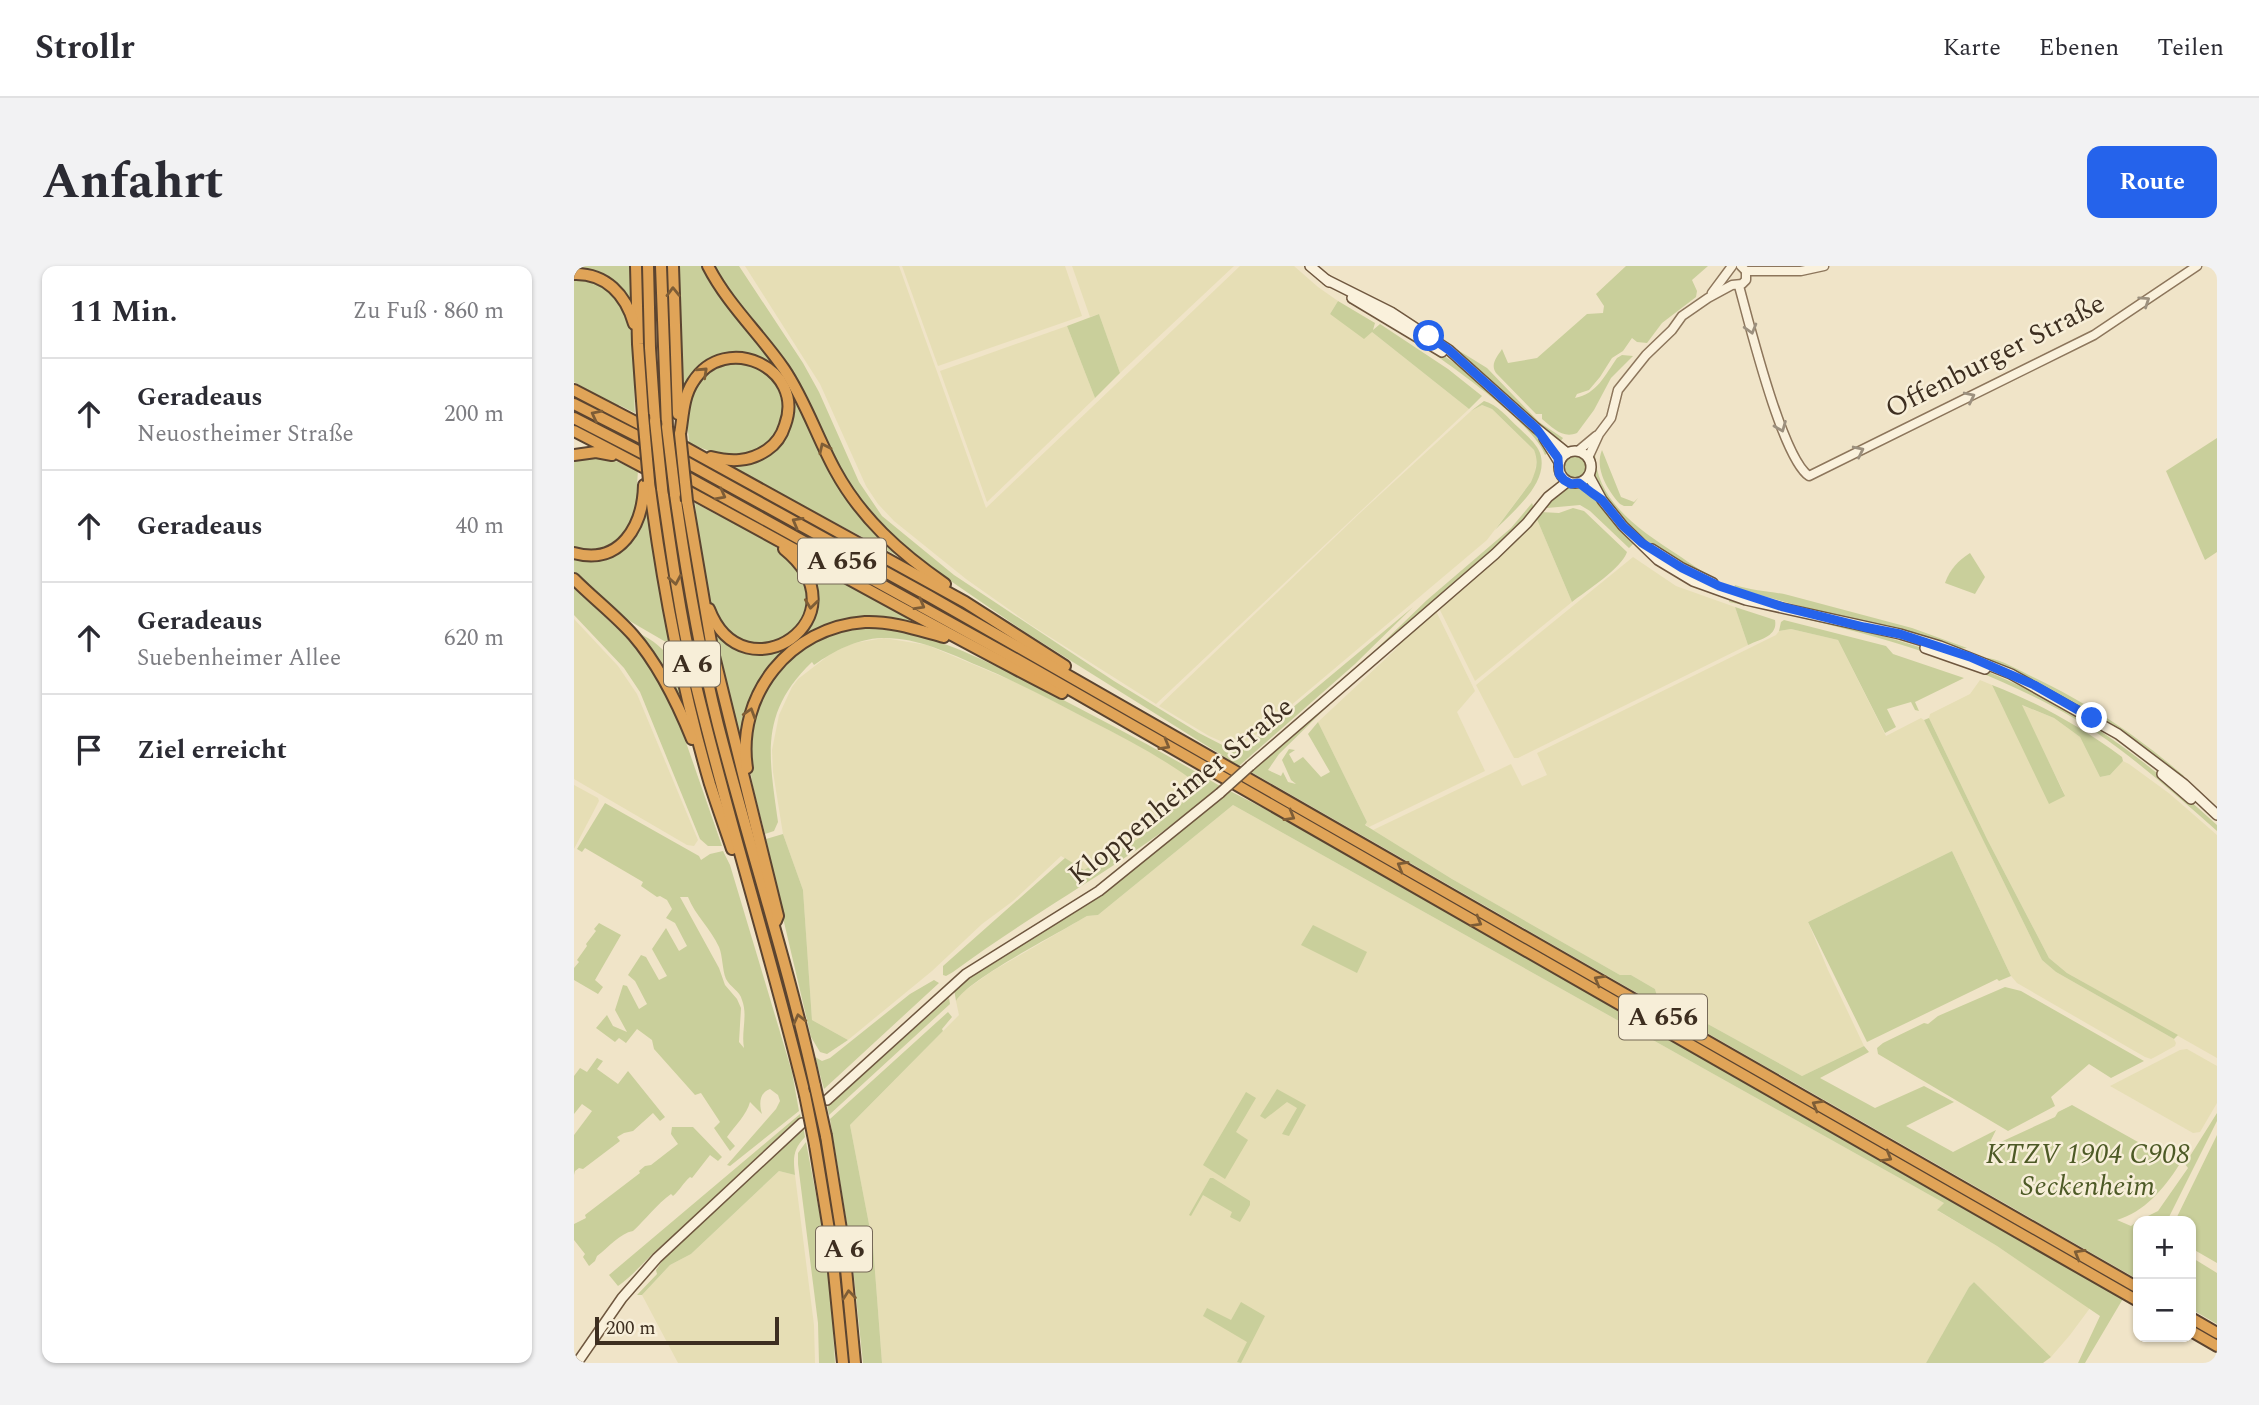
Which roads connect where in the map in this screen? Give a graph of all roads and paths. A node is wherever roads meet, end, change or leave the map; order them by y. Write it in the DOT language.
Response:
graph roads {
  1 [pos="636,266"];
  2 [pos="648,266"];
  3 [pos="661,266"];
  4 [pos="673,266"];
  5 [pos="708,266"];
  6 [pos="1310,266"];
  7 [pos="1732,266"];
  8 [pos="1824,266"];
  9 [pos="2197,266"];
  10 [pos="1743,268"];
  11 [pos="574,274"];
  12 [pos="1726,276"];
  13 [pos="1735,285"];
  14 [pos="1708,298"];
  15 [pos="638,344"];
  16 [pos="575,394"];
  17 [pos="574,418"];
  18 [pos="1536,428"];
  19 [pos="574,431"];
  20 [pos="680,434"];
  21 [pos="1599,434"];
  22 [pos="1578,451"];
  23 [pos="1567,453"];
  24 [pos="697,454"];
  25 [pos="574,455"];
  26 [pos="625,457"];
  27 [pos="1588,458"];
  28 [pos="1559,462"];
  29 [pos="1559,474"];
  30 [pos="1589,476"];
  31 [pos="647,480"];
  32 [pos="1567,482"];
  33 [pos="1579,483"];
  34 [pos="1548,497"];
  35 [pos="1602,500"];
  36 [pos="763,531"];
  37 [pos="574,553"];
  38 [pos="574,579"];
  39 [pos="701,589"];
  40 [pos="965,602"];
  41 [pos="1864,627"];
  42 [pos="963,643"];
  43 [pos="1091,688"];
  44 [pos="1106,711"];
  45 [pos="711,787"];
  46 [pos="752,805"];
  47 [pos="2217,815"];
  48 [pos="2217,822"];
  49 [pos="753,832"];
  50 [pos="732,838"];
  51 [pos="827,1100"];
  52 [pos="802,1123"];
  53 [pos="2133,1285"];
  54 [pos="2133,1298"];
  55 [pos="2196,1321"];
  56 [pos="2217,1333"];
  57 [pos="2196,1334"];
  58 [pos="2217,1346"];
  59 [pos="577,1363"];
  60 [pos="843,1363"];
  61 [pos="855,1363"];
  1 -- 15 [label="highway"];
  2 -- 50 [label="highway, A 6, one-way, bridge"];
  3 -- 49 [label="highway, A 6, bridge"];
  20 -- 4 [label="highway, one-way"];
  40 -- 5 [label="highway, one-way"];
  6 -- 18 [label="main road"];
  7 -- 12 [label="street"];
  8 -- 10 [label="street"];
  13 -- 9 [label="street, Offenburger Straße, one-way"];
  10 -- 13 [label="street"];
  11 -- 15 [label="highway"];
  12 -- 13 [label="street"];
  12 -- 14 [label="street"];
  13 -- 14 [label="street"];
  14 -- 21 [label="street"];
  15 -- 31 [label="highway, bridge"];
  16 -- 24 [label="highway"];
  43 -- 16 [label="highway, A 656, one-way"];
  17 -- 44 [label="highway, A 656, one-way"];
  18 -- 23 [label="main road"];
  18 -- 28 [label="main road"];
  19 -- 26 [label="highway"];
  20 -- 24 [label="highway, one-way"];
  20 -- 39 [label="highway, bridge"];
  21 -- 22 [label="street"];
  21 -- 27 [label="street"];
  22 -- 23 [label="main road"];
  22 -- 27 [label="main road"];
  23 -- 28 [label="main road"];
  24 -- 40 [label="highway"];
  25 -- 26 [label="highway"];
  26 -- 36 [label="highway"];
  27 -- 30 [label="main road"];
  28 -- 29 [label="main road"];
  29 -- 32 [label="main road"];
  29 -- 34 [label="main road, Kloppenheimer Straße"];
  30 -- 33 [label="main road"];
  30 -- 35 [label="main road"];
  31 -- 37 [label="highway"];
  31 -- 45 [label="highway"];
  32 -- 33 [label="main road"];
  32 -- 34 [label="main road, Kloppenheimer Straße"];
  33 -- 35 [label="main road"];
  34 -- 51 [label="main road, Kloppenheimer Straße, bridge"];
  35 -- 41 [label="main road"];
  36 -- 39 [label="highway, one-way"];
  36 -- 42 [label="highway"];
  38 -- 45 [label="highway"];
  39 -- 46 [label="highway"];
  40 -- 43 [label="highway"];
  41 -- 47 [label="main road"];
  41 -- 48 [label="main road"];
  42 -- 44 [label="highway"];
  46 -- 42 [label="highway, one-way"];
  53 -- 43 [label="highway, A 656, one-way"];
  44 -- 54 [label="highway, A 656, one-way"];
  45 -- 50 [label="highway"];
  46 -- 49 [label="highway"];
  61 -- 49 [label="highway, A 6, one-way, bridge"];
  50 -- 60 [label="highway, A 6, bridge"];
  52 -- 59 [label="main road"];
  55 -- 56 [label="highway"];
  57 -- 58 [label="highway"];
}
